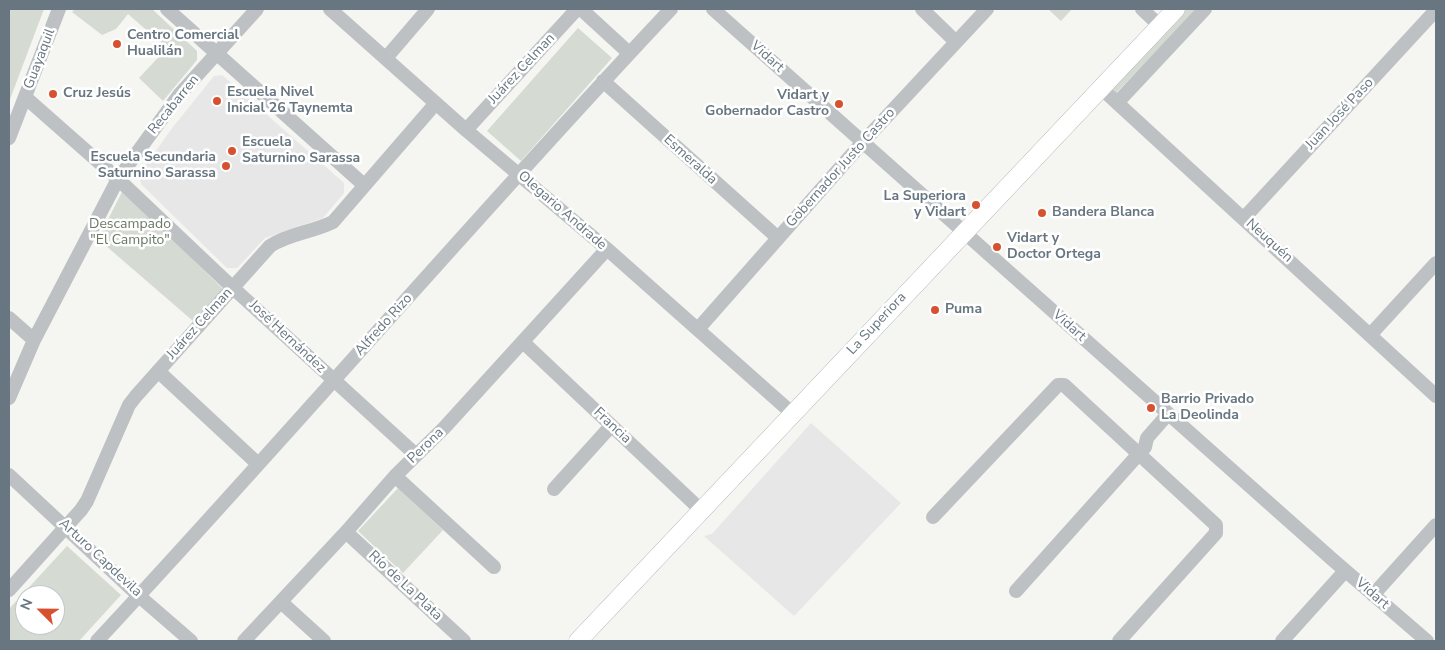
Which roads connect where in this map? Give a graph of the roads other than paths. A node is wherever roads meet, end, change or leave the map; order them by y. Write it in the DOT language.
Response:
graph roads {
  1 [pos="59,9"];
  2 [pos="167,9"];
  3 [pos="257,9"];
  4 [pos="330,9"];
  5 [pos="428,9"];
  6 [pos="577,9"];
  7 [pos="581,9"];
  8 [pos="672,9"];
  9 [pos="713,9"];
  10 [pos="922,9"];
  11 [pos="987,9"];
  12 [pos="1142,9"];
  13 [pos="1176,9"];
  14 [pos="1205,9"];
  15 [pos="1436,10"];
  16 [pos="1160,26"];
  17 [pos="956,42"];
  18 [pos="629,53"];
  19 [pos="217,54"];
  20 [pos="386,58"];
  21 [pos="603,81"];
  22 [pos="1101,88"];
  23 [pos="25,97"];
  24 [pos="436,103"];
  25 [pos="1117,103"];
  26 [pos="466,130"];
  27 [pos="9,138"];
  28 [pos="863,142"];
  29 [pos="520,174"];
  30 [pos="118,179"];
  31 [pos="364,185"];
  32 [pos="1244,218"];
  33 [pos="964,232"];
  34 [pos="778,238"];
  35 [pos="606,249"];
  36 [pos="1436,263"];
  37 [pos="232,287"];
  38 [pos="9,318"];
  39 [pos="698,329"];
  40 [pos="1371,334"];
  41 [pos="34,340"];
  42 [pos="522,342"];
  43 [pos="158,371"];
  44 [pos="334,380"];
  45 [pos="1436,396"];
  46 [pos="9,398"];
  47 [pos="793,414"];
  48 [pos="1172,417"];
  49 [pos="612,426"];
  50 [pos="1142,451"];
  51 [pos="416,455"];
  52 [pos="258,464"];
  53 [pos="9,475"];
  54 [pos="396,476"];
  55 [pos="554,489"];
  56 [pos="702,511"];
  57 [pos="933,517"];
  58 [pos="1436,525"];
  59 [pos="66,527"];
  60 [pos="346,532"];
  61 [pos="494,567"];
  62 [pos="1345,571"];
  63 [pos="9,590"];
  64 [pos="1016,591"];
  65 [pos="1373,595"];
  66 [pos="139,596"];
  67 [pos="281,602"];
  68 [pos="454,631"];
  69 [pos="97,641"];
  70 [pos="191,641"];
  71 [pos="244,641"];
  72 [pos="324,641"];
  73 [pos="444,641"];
  74 [pos="464,641"];
  75 [pos="578,641"];
  76 [pos="1119,641"];
  77 [pos="1282,641"];
  78 [pos="1427,641"];
  1 -- 23 [label="street, Guayaquil"];
  2 -- 19 [label="street"];
  3 -- 19 [label="street, Recabarren"];
  4 -- 20 [label="street, Olegario Andrade"];
  5 -- 20 [label="street"];
  6 -- 26 [label="street, Juárez Celman"];
  7 -- 18 [label="street"];
  8 -- 18 [label="street, Alfredo Rizo"];
  9 -- 28 [label="street, Vidart"];
  10 -- 17 [label="street"];
  11 -- 17 [label="street, Gobernador Justo Castro"];
  12 -- 16 [label="street"];
  13 -- 16 [label="main road, La Superiora"];
  14 -- 25 [label="street"];
  15 -- 32 [label="street, Juan José Paso"];
  16 -- 22 [label="main road, La Superiora"];
  17 -- 28 [label="street, Gobernador Justo Castro"];
  18 -- 21 [label="street, Alfredo Rizo"];
  19 -- 30 [label="street, Recabarren"];
  19 -- 31 [label="street"];
  20 -- 24 [label="street, Olegario Andrade"];
  21 -- 29 [label="street, Alfredo Rizo"];
  21 -- 34 [label="street, Esmeralda"];
  22 -- 25 [label="street, Neuquén"];
  22 -- 33 [label="main road, La Superiora"];
  23 -- 27 [label="street, Guayaquil"];
  23 -- 30 [label="street, José Hernández"];
  24 -- 26 [label="street, Olegario Andrade"];
  24 -- 31 [label="street, Juárez Celman"];
  25 -- 32 [label="street, Neuquén"];
  26 -- 29 [label="street, Olegario Andrade"];
  28 -- 33 [label="street, Vidart"];
  28 -- 34 [label="street, Gobernador Justo Castro"];
  29 -- 35 [label="street, Olegario Andrade"];
  29 -- 44 [label="street, Alfredo Rizo"];
  30 -- 37 [label="street, José Hernández"];
  30 -- 41 [label="street, Recabarren"];
  31 -- 37 [label="street, Juárez Celman"];
  32 -- 40 [label="street, Neuquén"];
  33 -- 47 [label="main road, La Superiora"];
  33 -- 48 [label="street, Vidart"];
  34 -- 39 [label="street, Gobernador Justo Castro"];
  35 -- 39 [label="street, Olegario Andrade"];
  35 -- 42 [label="street, Perona"];
  36 -- 40 [label="street"];
  37 -- 43 [label="street, Juárez Celman"];
  37 -- 44 [label="street, José Hernández"];
  38 -- 41 [label="street"];
  39 -- 47 [label="street, Olegario Andrade"];
  40 -- 45 [label="street, Neuquén"];
  41 -- 46 [label="street, Recabarren"];
  42 -- 49 [label="street, Francia"];
  42 -- 51 [label="street, Perona"];
  43 -- 52 [label="street"];
  43 -- 59 [label="street, Juárez Celman"];
  44 -- 51 [label="street, José Hernández"];
  44 -- 52 [label="street, Alfredo Rizo"];
  47 -- 56 [label="main road, La Superiora"];
  48 -- 50 [label="street"];
  48 -- 62 [label="street, Vidart"];
  49 -- 55 [label="street"];
  49 -- 56 [label="street, Francia"];
  50 -- 57 [label="street"];
  50 -- 64 [label="street"];
  50 -- 76 [label="street"];
  51 -- 54 [label="street, Perona"];
  52 -- 66 [label="street, Alfredo Rizo"];
  53 -- 59 [label="street, Arturo Capdevila"];
  54 -- 60 [label="street, Perona"];
  54 -- 61 [label="street"];
  56 -- 75 [label="main road, La Superiora"];
  58 -- 65 [label="street"];
  59 -- 63 [label="street, Juárez Celman"];
  59 -- 66 [label="street, Arturo Capdevila"];
  60 -- 67 [label="street, Perona"];
  60 -- 68 [label="street, Río de La Plata"];
  62 -- 65 [label="street, Vidart"];
  62 -- 77 [label="street"];
  65 -- 78 [label="street, Vidart"];
  66 -- 69 [label="street, Alfredo Rizo"];
  66 -- 70 [label="street, Arturo Capdevila"];
  67 -- 71 [label="street, Perona"];
  67 -- 72 [label="street"];
  68 -- 73 [label="street"];
  68 -- 74 [label="street, Río de La Plata"];
}
